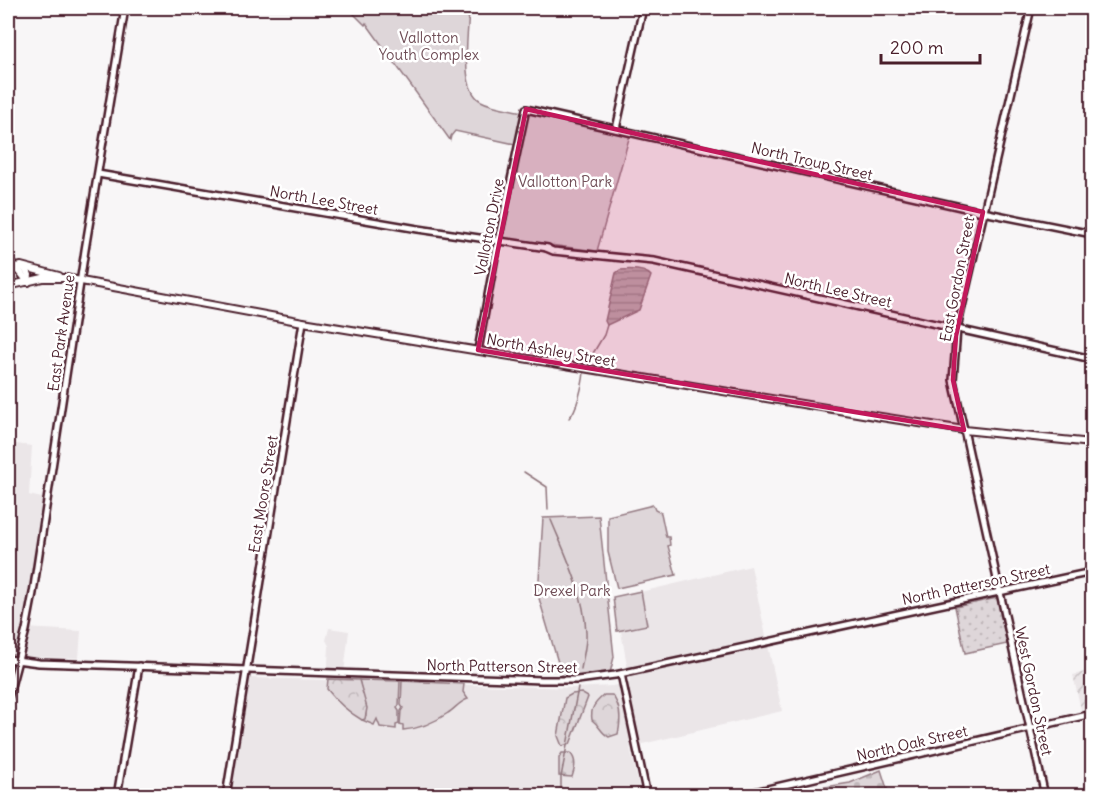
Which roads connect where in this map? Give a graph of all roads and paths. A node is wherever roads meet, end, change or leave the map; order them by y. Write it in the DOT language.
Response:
graph roads {
  1 [pos="125,8"];
  2 [pos="643,8"];
  3 [pos="1031,8"];
  4 [pos="526,109"];
  5 [pos="616,129"];
  6 [pos="98,174"];
  7 [pos="983,212"];
  8 [pos="1092,234"];
  9 [pos="498,241"];
  10 [pos="21,266"];
  11 [pos="9,267"];
  12 [pos="65,278"];
  13 [pos="82,281"];
  14 [pos="28,282"];
  15 [pos="8,286"];
  16 [pos="303,322"];
  17 [pos="957,329"];
  18 [pos="478,350"];
  19 [pos="1092,359"];
  20 [pos="964,430"];
  21 [pos="1092,443"];
  22 [pos="1092,572"];
  23 [pos="1000,591"];
  24 [pos="8,659"];
  25 [pos="18,661"];
  26 [pos="139,666"];
  27 [pos="246,670"];
  28 [pos="621,674"];
  29 [pos="8,698"];
  30 [pos="1092,714"];
  31 [pos="1030,727"];
  32 [pos="117,795"];
  33 [pos="226,795"];
  34 [pos="647,795"];
  35 [pos="737,795"];
  36 [pos="1045,795"];
  1 -- 6 [label="street, East Park Avenue"];
  2 -- 5 [label="street"];
  3 -- 7 [label="street, East Gordon Street"];
  4 -- 5 [label="street, North Troup Street"];
  4 -- 9 [label="street, Vallotton Drive"];
  5 -- 7 [label="street, North Troup Street"];
  6 -- 9 [label="street, North Lee Street"];
  6 -- 13 [label="street, East Park Avenue"];
  7 -- 8 [label="street, North Troup Street"];
  7 -- 17 [label="street, East Gordon Street"];
  9 -- 17 [label="street, North Lee Street"];
  9 -- 18 [label="street, Vallotton Drive"];
  10 -- 11 [label="main road"];
  10 -- 12 [label="main road"];
  10 -- 14 [label="main road"];
  11 -- 14 [label="main road"];
  12 -- 13 [label="main road, North Ashley Street"];
  12 -- 14 [label="main road, North Ashley Street"];
  13 -- 16 [label="main road, North Ashley Street"];
  13 -- 25 [label="street, East Park Avenue"];
  14 -- 15 [label="main road, North Ashley Street"];
  16 -- 18 [label="main road, North Ashley Street"];
  16 -- 27 [label="street, East Moore Street"];
  17 -- 19 [label="street, North Lee Street"];
  17 -- 20 [label="street, East Gordon Street"];
  18 -- 20 [label="main road, North Ashley Street"];
  20 -- 21 [label="main road, North Ashley Street"];
  20 -- 23 [label="street, East Gordon Street"];
  22 -- 23 [label="street, North Patterson Street"];
  23 -- 28 [label="street, North Patterson Street"];
  23 -- 31 [label="street, West Gordon Street"];
  24 -- 25 [label="street, North Patterson Street"];
  25 -- 26 [label="street, North Patterson Street"];
  25 -- 29 [label="street, East Park Avenue"];
  26 -- 27 [label="street, North Patterson Street"];
  26 -- 32 [label="street"];
  27 -- 28 [label="street, North Patterson Street"];
  27 -- 33 [label="street, East Moore Street"];
  28 -- 34 [label="street"];
  30 -- 31 [label="street, North Oak Street"];
  31 -- 35 [label="street, North Oak Street"];
  31 -- 36 [label="street, West Gordon Street"];
}
